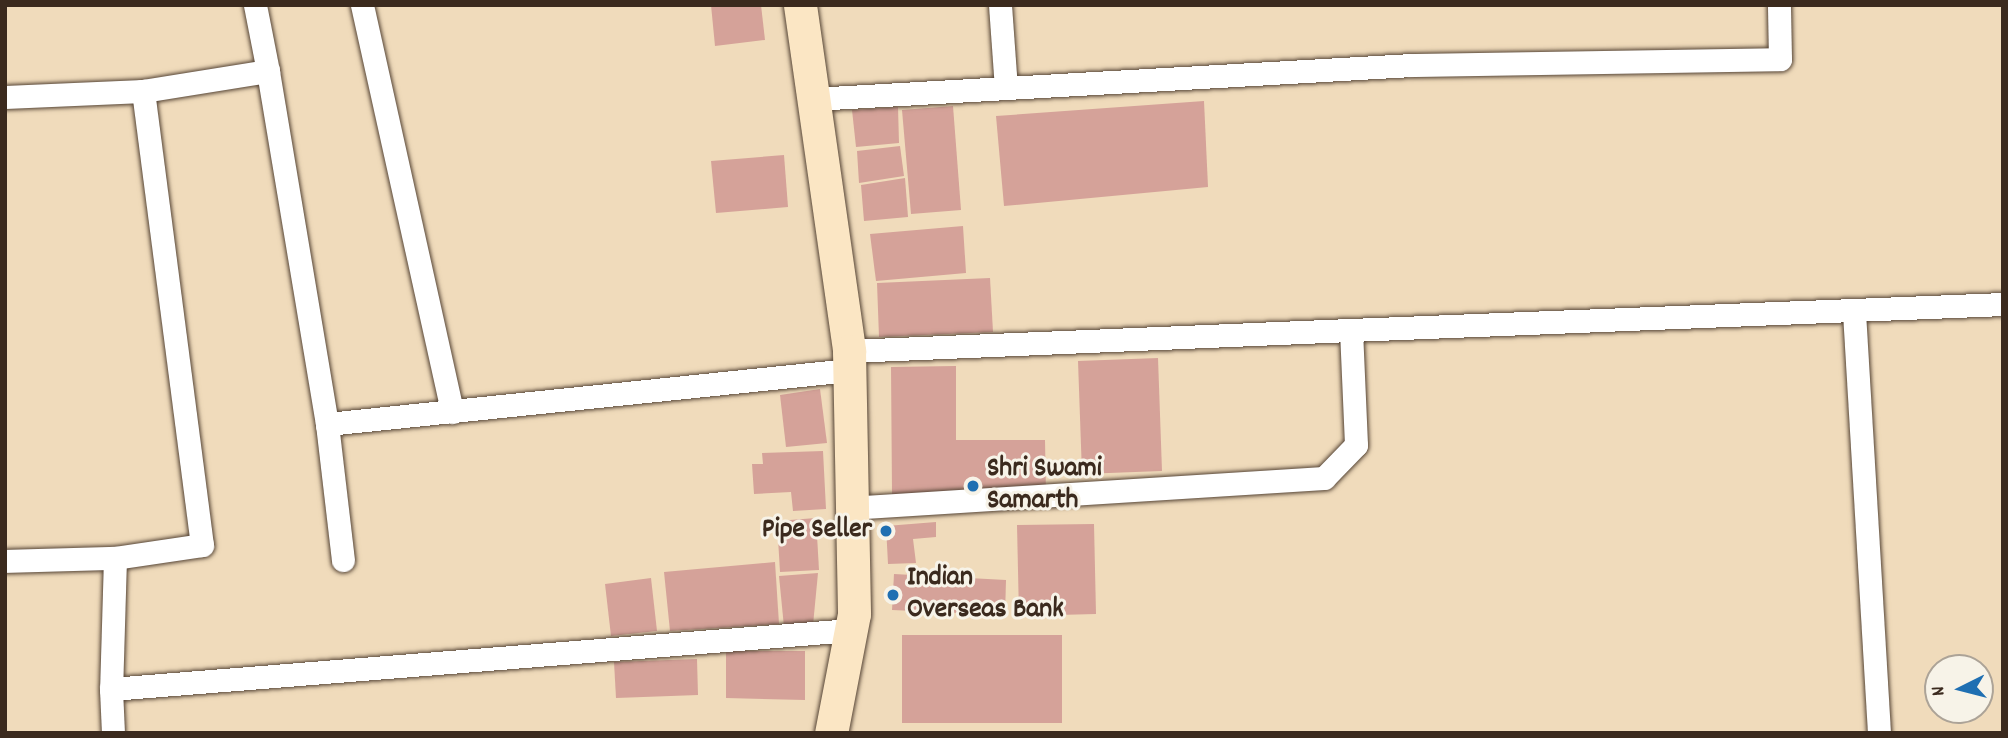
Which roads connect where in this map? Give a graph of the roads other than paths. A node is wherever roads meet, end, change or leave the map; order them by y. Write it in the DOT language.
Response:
graph roads {
  1 [pos="255,5"];
  2 [pos="362,5"];
  3 [pos="800,5"];
  4 [pos="1000,5"];
  5 [pos="1779,5"];
  6 [pos="268,71"];
  7 [pos="1006,88"];
  8 [pos="143,91"];
  9 [pos="5,97"];
  10 [pos="813,99"];
  11 [pos="2003,304"];
  12 [pos="1854,312"];
  13 [pos="1351,330"];
  14 [pos="849,361"];
  15 [pos="452,412"];
  16 [pos="327,424"];
  17 [pos="852,508"];
  18 [pos="116,558"];
  19 [pos="343,560"];
  20 [pos="5,561"];
  21 [pos="851,630"];
  22 [pos="111,689"];
  23 [pos="113,733"];
  24 [pos="831,733"];
  25 [pos="1879,733"];
  1 -- 6 [label="street"];
  2 -- 15 [label="street"];
  3 -- 10 [label="street"];
  4 -- 7 [label="street"];
  5 -- 7 [label="street"];
  6 -- 8 [label="street"];
  6 -- 16 [label="street"];
  7 -- 10 [label="street"];
  8 -- 9 [label="street"];
  8 -- 18 [label="street"];
  10 -- 14 [label="street"];
  11 -- 12 [label="street"];
  12 -- 13 [label="street"];
  12 -- 25 [label="street"];
  13 -- 14 [label="street"];
  13 -- 17 [label="street"];
  14 -- 15 [label="street"];
  14 -- 17 [label="street"];
  15 -- 16 [label="street"];
  16 -- 19 [label="street"];
  17 -- 21 [label="street"];
  18 -- 20 [label="street"];
  18 -- 22 [label="street"];
  21 -- 22 [label="street"];
  21 -- 24 [label="street"];
  22 -- 23 [label="street"];
}
